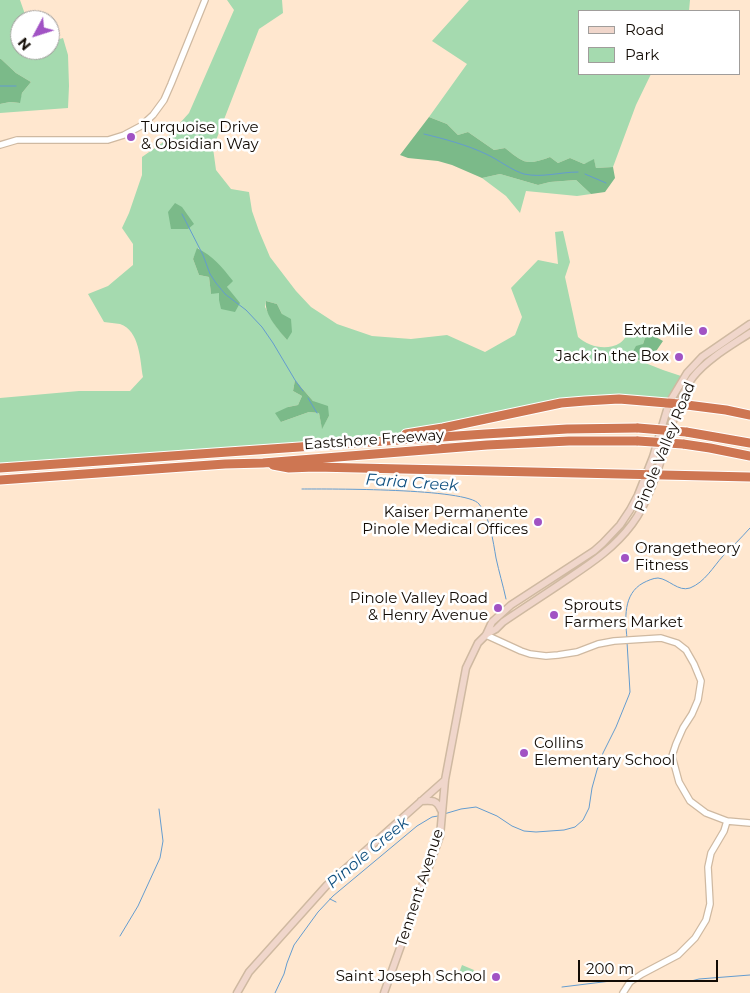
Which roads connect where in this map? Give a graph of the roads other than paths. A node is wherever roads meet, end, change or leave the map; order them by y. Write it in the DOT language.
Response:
graph roads {
  1 [pos="205,0"];
  2 [pos="0,145"];
  3 [pos="750,324"];
  4 [pos="750,333"];
  5 [pos="669,403"];
  6 [pos="680,404"];
  7 [pos="750,415"];
  8 [pos="750,443"];
  9 [pos="347,444"];
  10 [pos="750,456"];
  11 [pos="263,463"];
  12 [pos="0,468"];
  13 [pos="645,475"];
  14 [pos="655,475"];
  15 [pos="750,477"];
  16 [pos="0,480"];
  17 [pos="486,635"];
  18 [pos="445,780"];
  19 [pos="421,801"];
  20 [pos="442,811"];
  21 [pos="727,821"];
  22 [pos="750,823"];
  23 [pos="237,993"];
  24 [pos="384,993"];
  25 [pos="624,993"];
  1 -- 2 [label="street"];
  3 -- 5 [label="main road, Pinole Valley Road"];
  4 -- 6 [label="main road, Pinole Valley Road"];
  5 -- 6 [label="highway"];
  5 -- 9 [label="highway"];
  5 -- 13 [label="main road, Pinole Valley Road"];
  6 -- 7 [label="highway"];
  6 -- 14 [label="main road, Pinole Valley Road"];
  8 -- 9 [label="highway, Eastshore Freeway, bridge"];
  9 -- 12 [label="highway, Eastshore Freeway"];
  10 -- 11 [label="highway, Eastshore Freeway, bridge"];
  11 -- 13 [label="highway"];
  11 -- 16 [label="highway, Eastshore Freeway"];
  13 -- 14 [label="highway"];
  13 -- 17 [label="main road, Pinole Valley Road"];
  14 -- 15 [label="highway"];
  14 -- 17 [label="main road, Pinole Valley Road"];
  17 -- 18 [label="main road, Pinole Valley Road"];
  17 -- 21 [label="street"];
  18 -- 19 [label="main road"];
  18 -- 20 [label="main road, Tennent Avenue"];
  19 -- 20 [label="main road"];
  19 -- 23 [label="main road"];
  20 -- 24 [label="main road, Tennent Avenue"];
  21 -- 22 [label="street"];
  21 -- 25 [label="street"];
}
